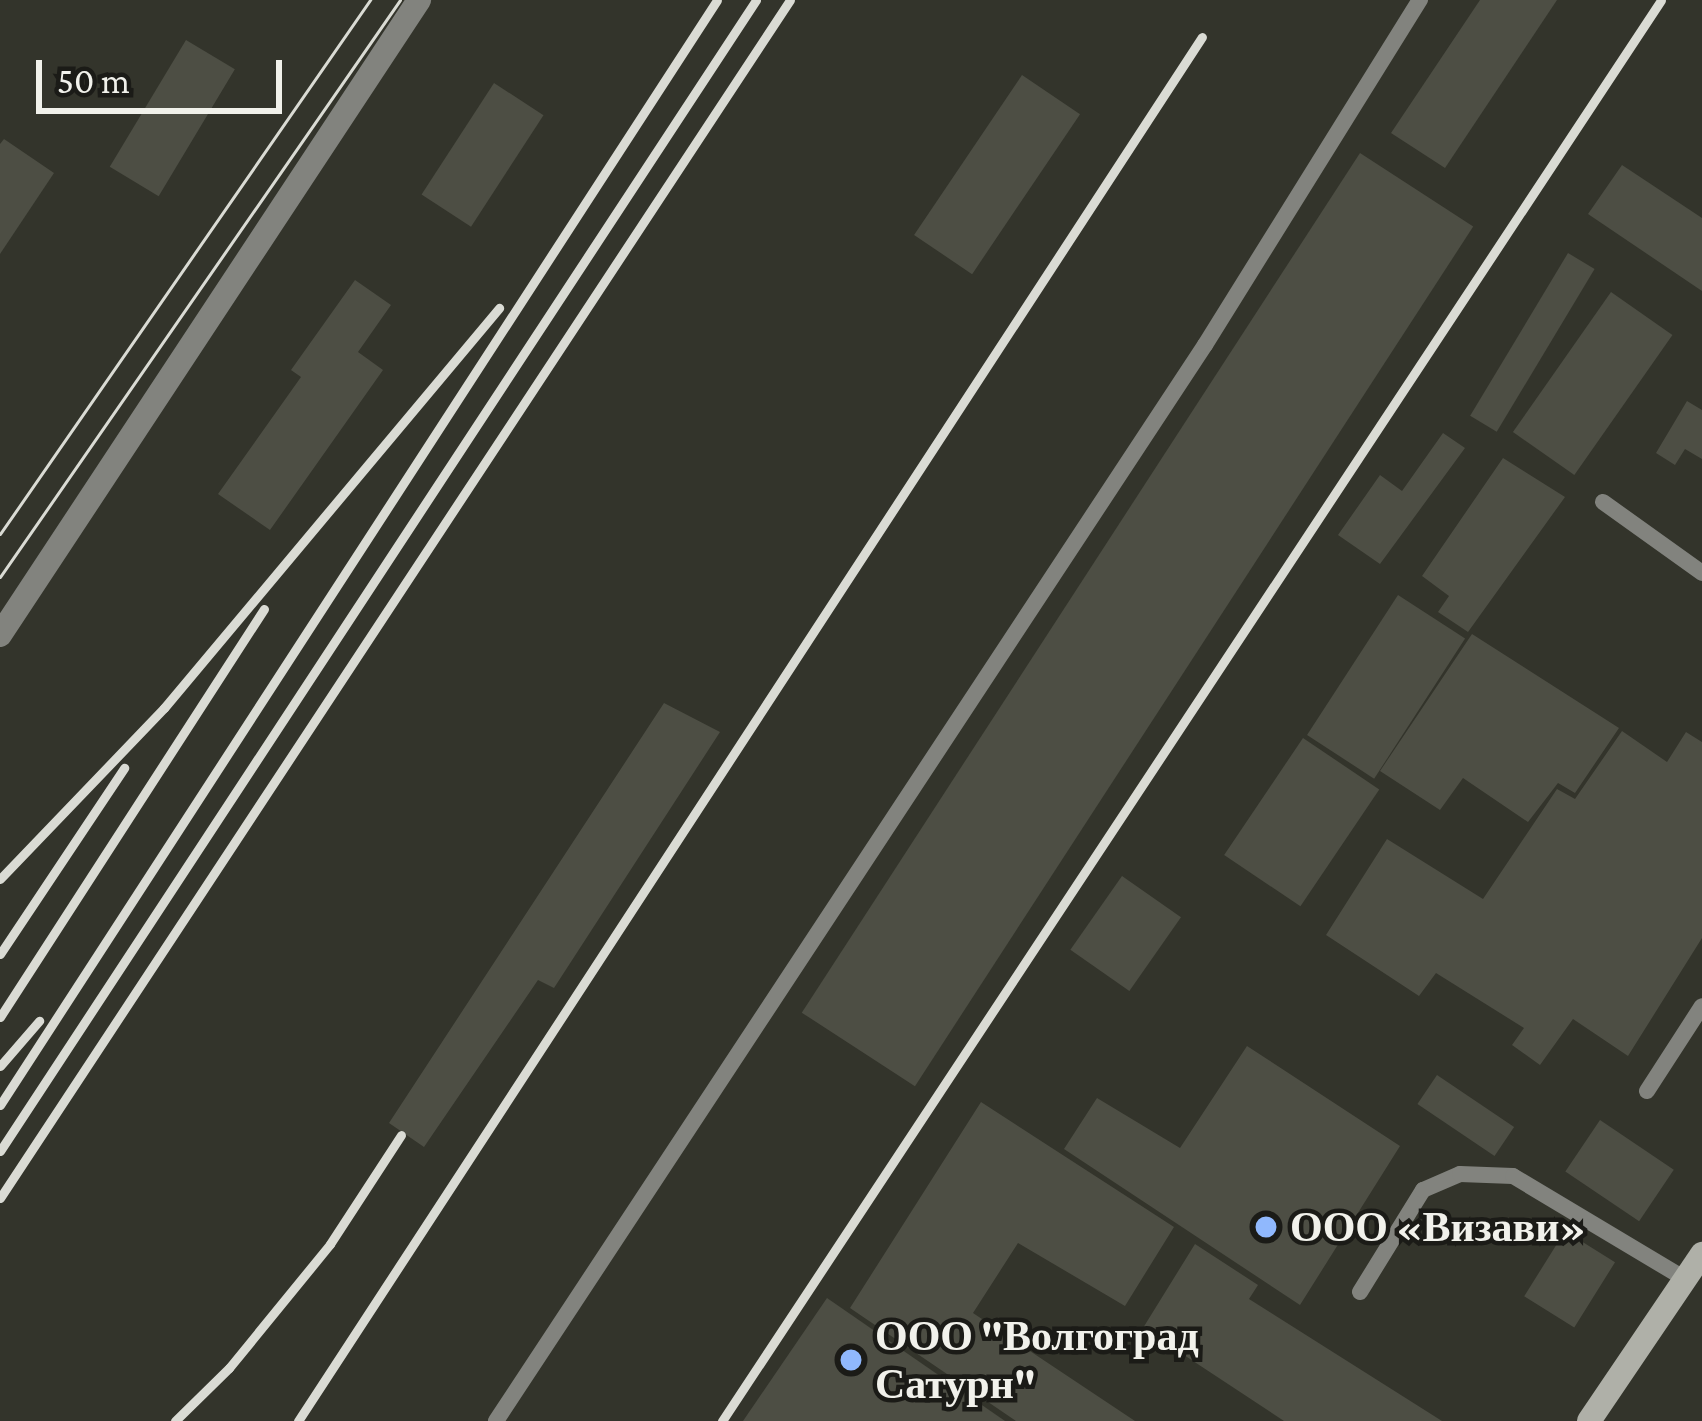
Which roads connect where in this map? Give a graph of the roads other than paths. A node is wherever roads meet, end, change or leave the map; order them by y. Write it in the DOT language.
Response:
graph roads {
  1 [pos="419,0"];
  2 [pos="1420,0"];
  3 [pos="1603,502"];
  4 [pos="1702,572"];
  5 [pos="0,634"];
  6 [pos="1702,1006"];
  7 [pos="1647,1091"];
  8 [pos="1702,1254"];
  9 [pos="1685,1279"];
  10 [pos="1360,1292"];
  11 [pos="496,1421"];
  12 [pos="1589,1421"];
  1 -- 5 [label="street"];
  2 -- 11 [label="lane"];
  3 -- 4 [label="lane"];
  6 -- 7 [label="lane"];
  8 -- 9 [label="street"];
  9 -- 10 [label="lane"];
  9 -- 12 [label="street"];
}
